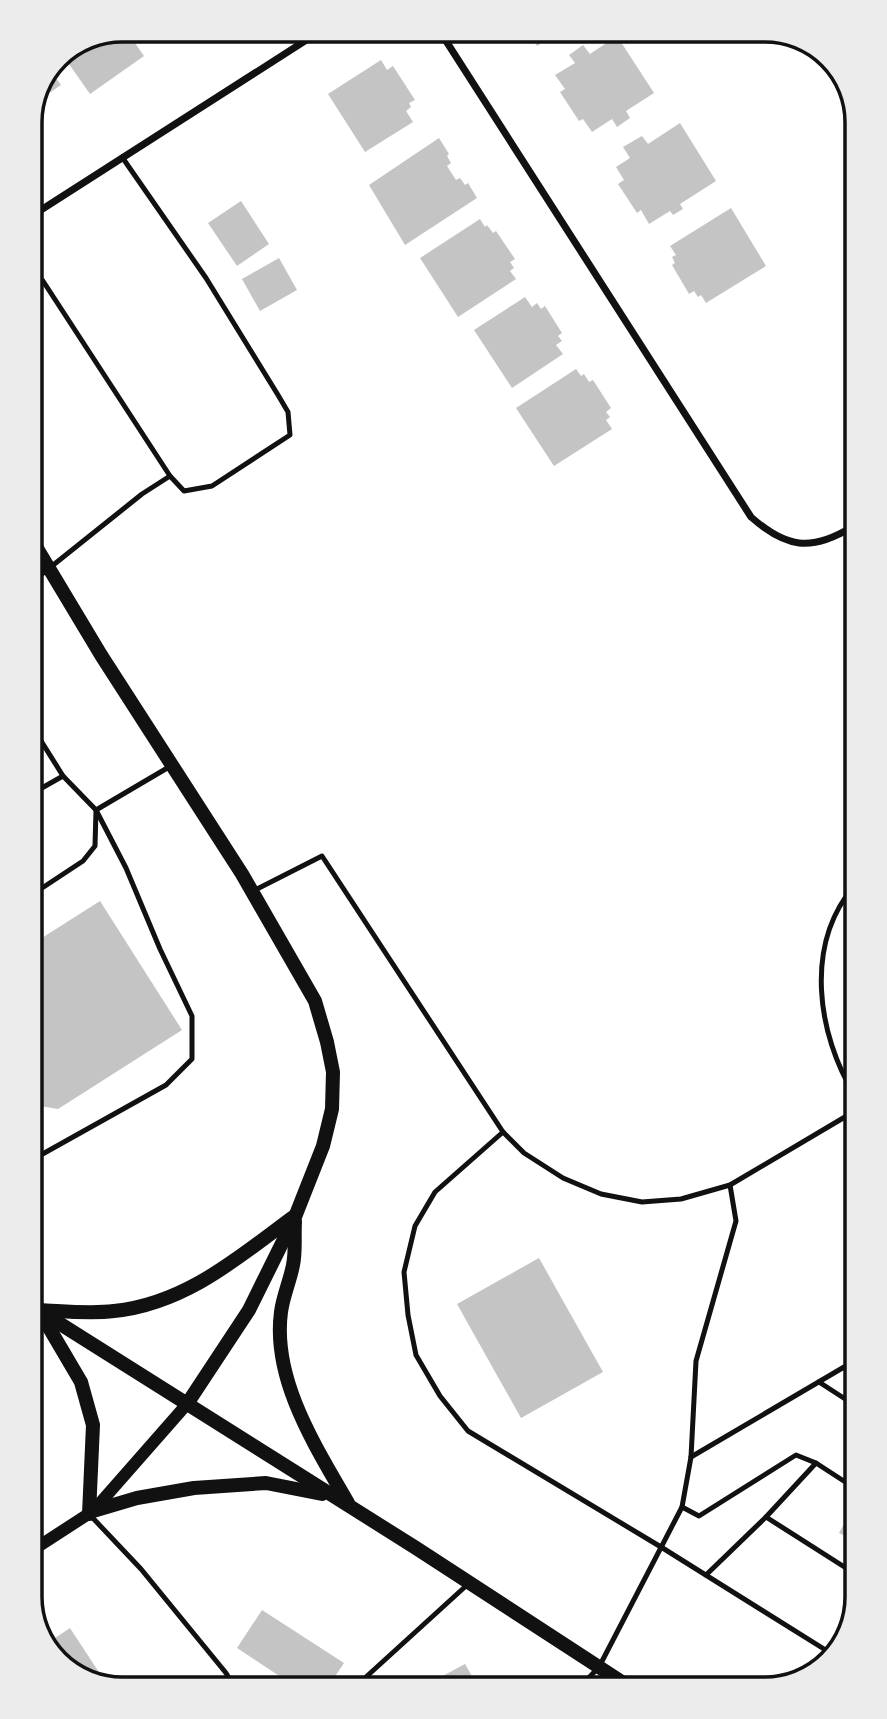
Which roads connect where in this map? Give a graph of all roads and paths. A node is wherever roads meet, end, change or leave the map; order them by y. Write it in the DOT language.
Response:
graph roads {
  1 [pos="304,42"];
  2 [pos="447,42"];
  3 [pos="122,158"];
  4 [pos="42,209"];
  5 [pos="43,281"];
  6 [pos="170,476"];
  7 [pos="845,531"];
  8 [pos="42,556"];
  9 [pos="50,569"];
  10 [pos="42,575"];
  11 [pos="42,742"];
  12 [pos="172,765"];
  13 [pos="63,776"];
  14 [pos="42,788"];
  15 [pos="96,810"];
  16 [pos="42,888"];
  17 [pos="252,891"];
  18 [pos="845,900"];
  19 [pos="845,1076"];
  20 [pos="845,1117"];
  21 [pos="503,1132"];
  22 [pos="42,1154"];
  23 [pos="730,1185"];
  24 [pos="295,1217"];
  25 [pos="42,1309"];
  26 [pos="42,1312"];
  27 [pos="42,1317"];
  28 [pos="845,1367"];
  29 [pos="819,1382"];
  30 [pos="845,1399"];
  31 [pos="187,1404"];
  32 [pos="691,1457"];
  33 [pos="816,1463"];
  34 [pos="845,1482"];
  35 [pos="332,1496"];
  36 [pos="350,1507"];
  37 [pos="682,1507"];
  38 [pos="91,1512"];
  39 [pos="766,1517"];
  40 [pos="42,1544"];
  41 [pos="661,1547"];
  42 [pos="845,1567"];
  43 [pos="706,1575"];
  44 [pos="469,1582"];
  45 [pos="825,1650"];
  46 [pos="599,1667"];
  47 [pos="229,1677"];
  48 [pos="366,1677"];
  49 [pos="590,1677"];
  50 [pos="614,1677"];
  1 -- 3 [label="street"];
  2 -- 7 [label="street"];
  3 -- 4 [label="street"];
  3 -- 6 [label="lane"];
  5 -- 6 [label="lane"];
  6 -- 9 [label="lane"];
  8 -- 9 [label="main road"];
  9 -- 10 [label="lane"];
  9 -- 12 [label="main road"];
  11 -- 13 [label="lane"];
  12 -- 15 [label="lane"];
  12 -- 17 [label="main road"];
  13 -- 14 [label="lane"];
  13 -- 15 [label="lane"];
  15 -- 16 [label="lane"];
  15 -- 22 [label="lane"];
  17 -- 21 [label="lane"];
  17 -- 24 [label="main road"];
  18 -- 19 [label="lane"];
  20 -- 23 [label="lane"];
  21 -- 23 [label="lane"];
  21 -- 41 [label="lane"];
  23 -- 32 [label="lane"];
  24 -- 25 [label="main road"];
  24 -- 31 [label="main road"];
  24 -- 36 [label="main road"];
  26 -- 31 [label="main road"];
  27 -- 38 [label="main road"];
  28 -- 29 [label="lane"];
  29 -- 30 [label="lane"];
  29 -- 32 [label="lane"];
  31 -- 35 [label="main road"];
  31 -- 38 [label="street"];
  32 -- 37 [label="lane"];
  33 -- 34 [label="lane"];
  33 -- 37 [label="lane"];
  33 -- 39 [label="lane"];
  35 -- 36 [label="main road"];
  35 -- 38 [label="main road"];
  36 -- 44 [label="main road"];
  37 -- 41 [label="lane"];
  38 -- 40 [label="street"];
  38 -- 47 [label="lane"];
  39 -- 42 [label="lane"];
  39 -- 43 [label="lane"];
  41 -- 43 [label="lane"];
  41 -- 46 [label="lane"];
  43 -- 45 [label="lane"];
  44 -- 46 [label="main road"];
  44 -- 48 [label="lane"];
  46 -- 49 [label="lane"];
  46 -- 50 [label="main road"];
}
